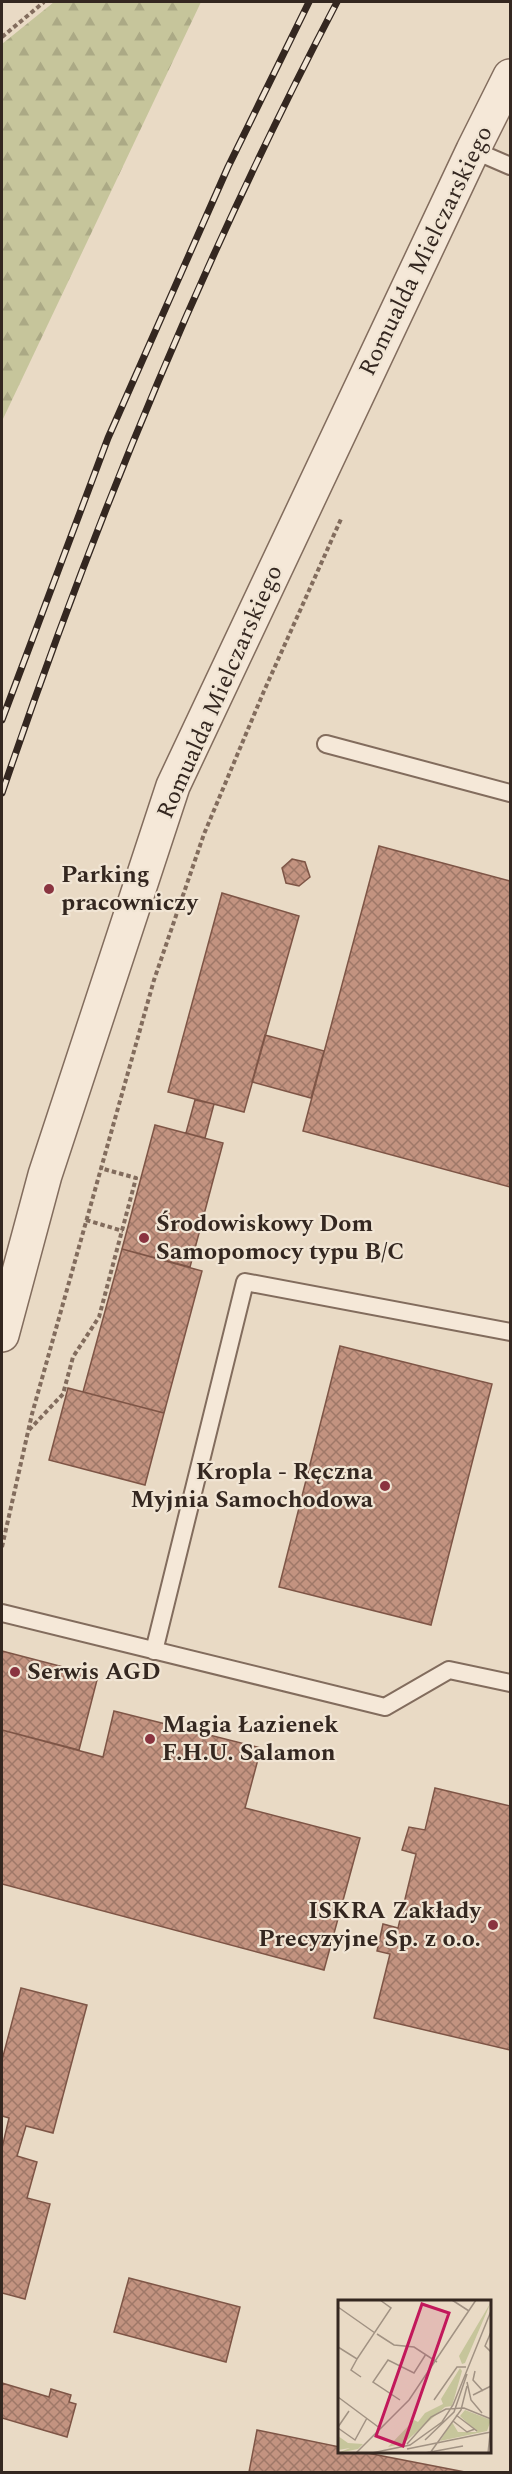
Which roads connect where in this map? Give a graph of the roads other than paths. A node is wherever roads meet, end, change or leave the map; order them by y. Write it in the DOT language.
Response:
graph roads {
  1 [pos="510,76"];
  2 [pos="473,150"];
  3 [pos="510,166"];
  4 [pos="326,744"];
  5 [pos="510,793"];
  6 [pos="510,1332"];
  7 [pos="2,1335"];
  8 [pos="2,1613"];
  9 [pos="154,1651"];
  10 [pos="510,1683"];
  1 -- 2 [label="street, Romualda Mielczarskiego"];
  2 -- 3 [label="lane"];
  2 -- 7 [label="street, Romualda Mielczarskiego"];
  4 -- 5 [label="lane"];
  6 -- 9 [label="lane"];
  8 -- 9 [label="lane"];
  9 -- 10 [label="lane"];
}
